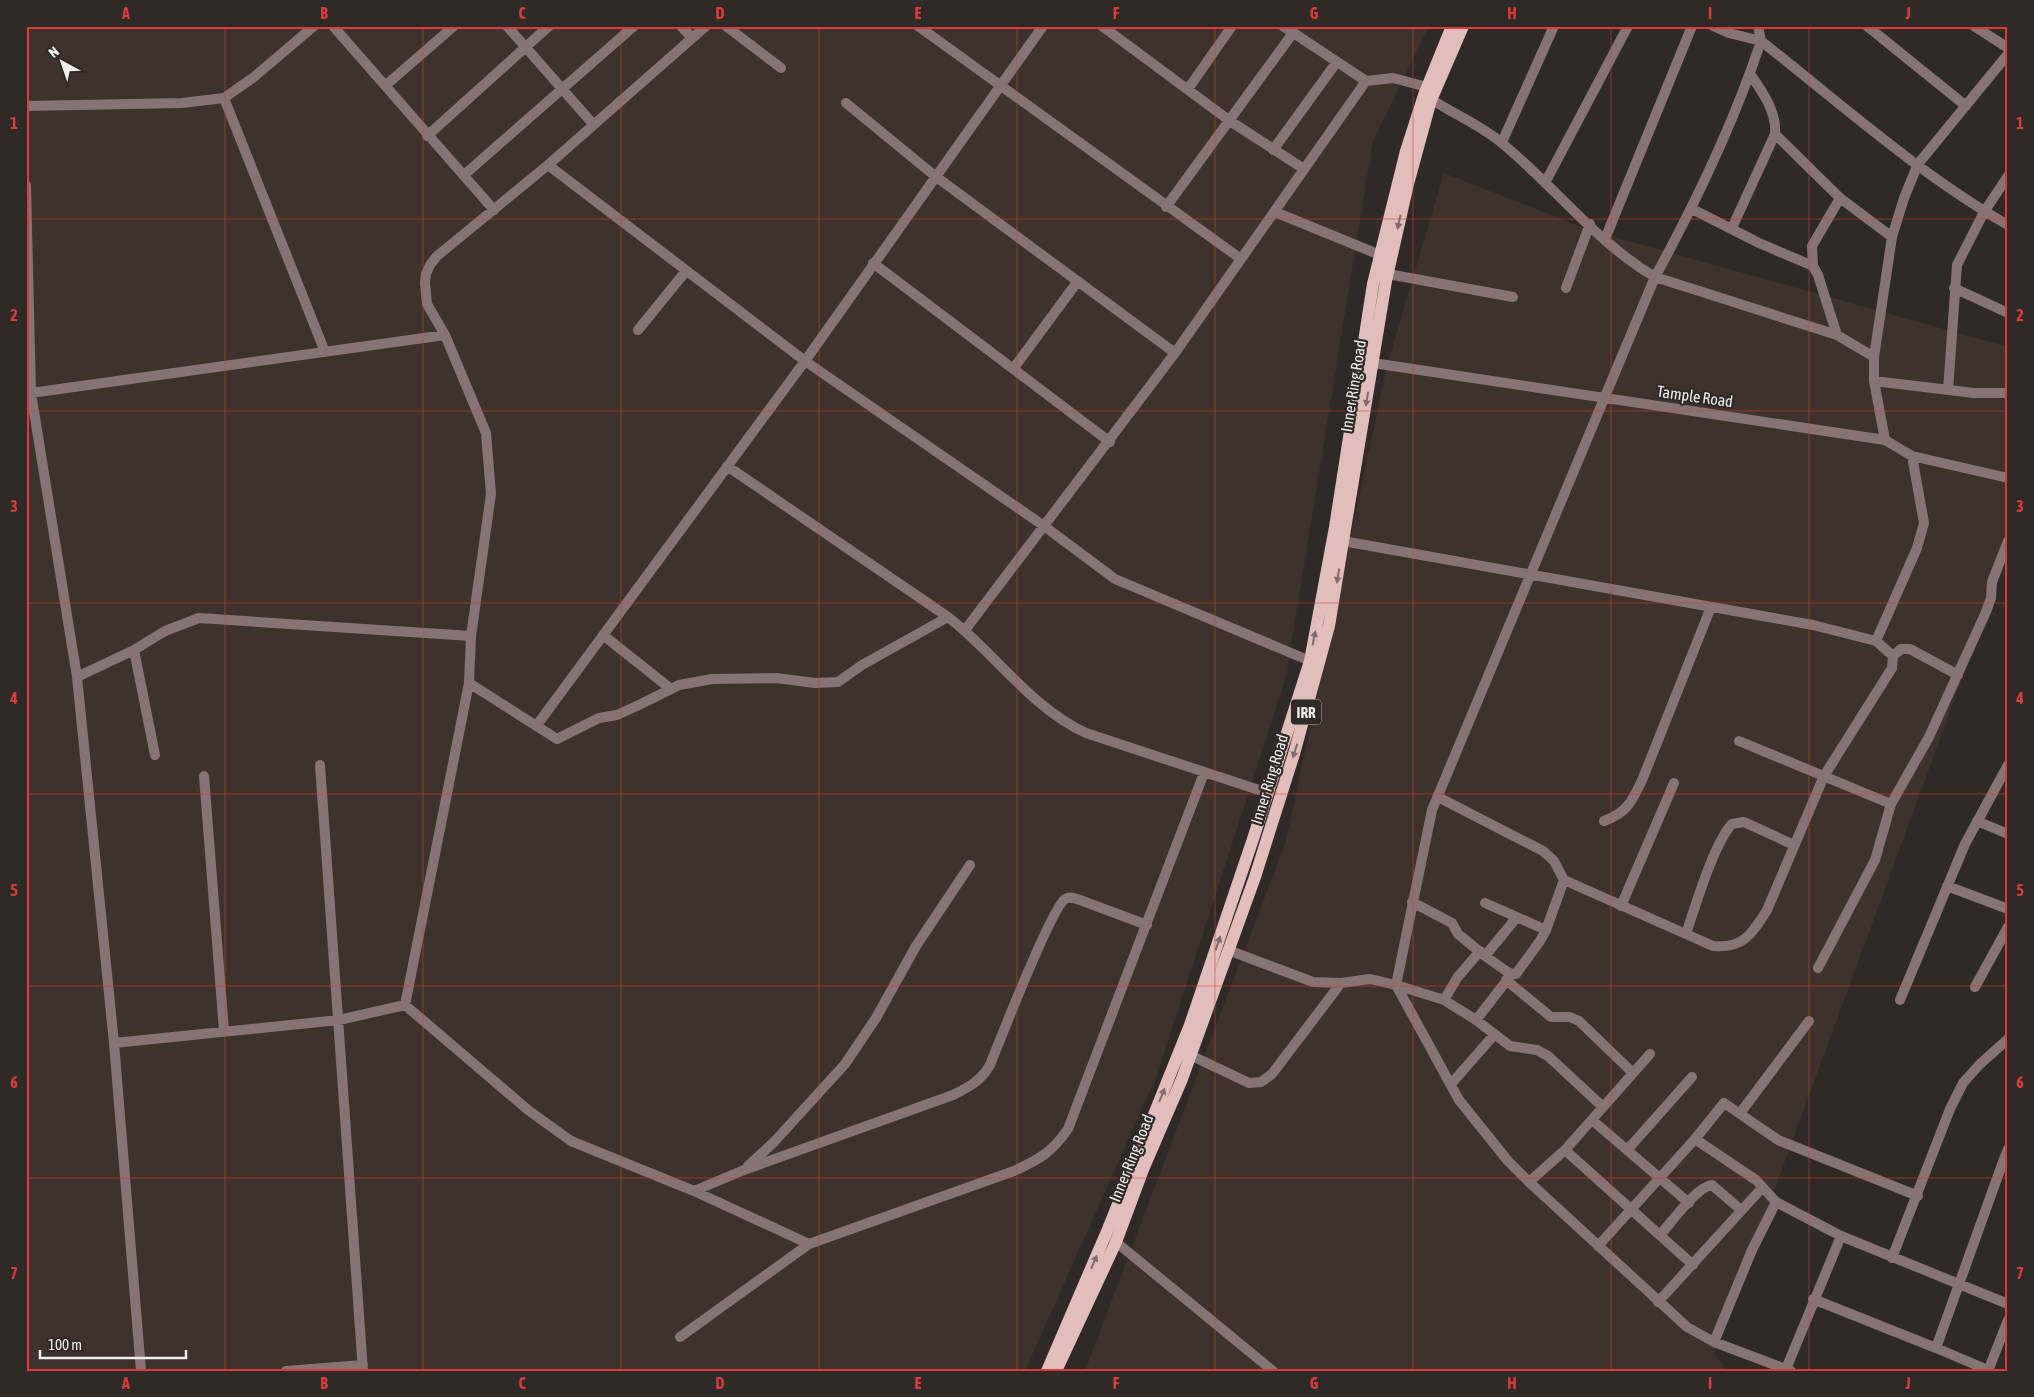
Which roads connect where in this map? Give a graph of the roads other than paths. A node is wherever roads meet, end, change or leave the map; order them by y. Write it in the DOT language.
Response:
graph roads {
  1 [pos="314,26"];
  2 [pos="333,26"];
  3 [pos="454,26"];
  4 [pos="508,26"];
  5 [pos="549,26"];
  6 [pos="634,26"];
  7 [pos="681,26"];
  8 [pos="706,26"];
  9 [pos="726,26"];
  10 [pos="918,26"];
  11 [pos="1043,26"];
  12 [pos="1102,26"];
  13 [pos="1232,26"];
  14 [pos="1283,26"];
  15 [pos="1452,26"];
  16 [pos="1464,26"];
  17 [pos="1554,26"];
  18 [pos="1628,26"];
  19 [pos="1692,26"];
  20 [pos="1713,26"];
  21 [pos="1758,26"];
  22 [pos="1867,26"];
  23 [pos="1974,26"];
  24 [pos="1293,33"];
  25 [pos="692,38"];
  26 [pos="1761,42"];
  27 [pos="526,47"];
  28 [pos="2008,48"];
  29 [pos="2006,58"];
  30 [pos="1336,63"];
  31 [pos="781,68"];
  32 [pos="1750,74"];
  33 [pos="1366,81"];
  34 [pos="386,85"];
  35 [pos="1001,86"];
  36 [pos="563,89"];
  37 [pos="1188,89"];
  38 [pos="1428,94"];
  39 [pos="224,98"];
  40 [pos="846,103"];
  41 [pos="26,106"];
  42 [pos="1966,106"];
  43 [pos="1230,121"];
  44 [pos="593,124"];
  45 [pos="1775,134"];
  46 [pos="427,136"];
  47 [pos="1502,142"];
  48 [pos="1273,150"];
  49 [pos="1918,164"];
  50 [pos="548,165"];
  51 [pos="1304,170"];
  52 [pos="464,175"];
  53 [pos="935,176"];
  54 [pos="2008,176"];
  55 [pos="1545,183"];
  56 [pos="26,185"];
  57 [pos="1840,198"];
  58 [pos="1166,207"];
  59 [pos="1692,209"];
  60 [pos="494,210"];
  61 [pos="1275,212"];
  62 [pos="1984,212"];
  63 [pos="1590,224"];
  64 [pos="2008,225"];
  65 [pos="1732,228"];
  66 [pos="1892,237"];
  67 [pos="1604,239"];
  68 [pos="1380,255"];
  69 [pos="1241,259"];
  70 [pos="873,263"];
  71 [pos="1813,266"];
  72 [pos="686,270"];
  73 [pos="1388,274"];
  74 [pos="1655,277"];
  75 [pos="1078,281"];
  76 [pos="1566,288"];
  77 [pos="1954,288"];
  78 [pos="1513,296"];
  79 [pos="2008,313"];
  80 [pos="638,330"];
  81 [pos="445,334"];
  82 [pos="1837,335"];
  83 [pos="325,352"];
  84 [pos="1175,353"];
  85 [pos="1874,357"];
  86 [pos="805,361"];
  87 [pos="1373,363"];
  88 [pos="1013,369"];
  89 [pos="1874,381"];
  90 [pos="1948,390"];
  91 [pos="31,394"];
  92 [pos="2008,394"];
  93 [pos="1606,397"];
  94 [pos="1885,440"];
  95 [pos="1110,442"];
  96 [pos="1912,456"];
  97 [pos="727,466"];
  98 [pos="2008,478"];
  99 [pos="1044,526"];
  100 [pos="1343,541"];
  101 [pos="2008,541"];
  102 [pos="1532,574"];
  103 [pos="1711,607"];
  104 [pos="948,617"];
  105 [pos="965,630"];
  106 [pos="603,635"];
  107 [pos="471,636"];
  108 [pos="1876,641"];
  109 [pos="134,650"];
  110 [pos="1893,656"];
  111 [pos="1316,660"];
  112 [pos="1958,675"];
  113 [pos="77,677"];
  114 [pos="469,683"];
  115 [pos="671,689"];
  116 [pos="537,725"];
  117 [pos="1738,741"];
  118 [pos="155,756"];
  119 [pos="320,765"];
  120 [pos="2008,765"];
  121 [pos="1204,773"];
  122 [pos="204,776"];
  123 [pos="1824,776"];
  124 [pos="1674,783"];
  125 [pos="1268,792"];
  126 [pos="1438,797"];
  127 [pos="1891,804"];
  128 [pos="1977,821"];
  129 [pos="1604,822"];
  130 [pos="2008,834"];
  131 [pos="1794,845"];
  132 [pos="970,865"];
  133 [pos="1564,880"];
  134 [pos="1947,886"];
  135 [pos="1412,902"];
  136 [pos="1485,902"];
  137 [pos="1621,906"];
  138 [pos="2008,908"];
  139 [pos="1517,918"];
  140 [pos="1147,925"];
  141 [pos="2008,927"];
  142 [pos="1546,930"];
  143 [pos="1686,934"];
  144 [pos="1228,950"];
  145 [pos="1482,954"];
  146 [pos="1818,968"];
  147 [pos="1509,977"];
  148 [pos="1341,983"];
  149 [pos="1396,985"];
  150 [pos="1975,987"];
  151 [pos="1444,1000"];
  152 [pos="1900,1000"];
  153 [pos="405,1005"];
  154 [pos="339,1020"];
  155 [pos="1476,1020"];
  156 [pos="1809,1021"];
  157 [pos="224,1031"];
  158 [pos="1494,1035"];
  159 [pos="2008,1039"];
  160 [pos="114,1043"];
  161 [pos="1650,1054"];
  162 [pos="1190,1055"];
  163 [pos="1633,1073"];
  164 [pos="1692,1077"];
  165 [pos="1451,1084"];
  166 [pos="1603,1107"];
  167 [pos="1741,1112"];
  168 [pos="1592,1120"];
  169 [pos="1695,1139"];
  170 [pos="1628,1149"];
  171 [pos="1565,1150"];
  172 [pos="2006,1156"];
  173 [pos="744,1170"];
  174 [pos="1659,1178"];
  175 [pos="1529,1182"];
  176 [pos="1762,1188"];
  177 [pos="694,1191"];
  178 [pos="1918,1196"];
  179 [pos="1776,1202"];
  180 [pos="1689,1203"];
  181 [pos="1630,1208"];
  182 [pos="1741,1210"];
  183 [pos="1108,1229"];
  184 [pos="1660,1235"];
  185 [pos="1841,1236"];
  186 [pos="1116,1242"];
  187 [pos="809,1244"];
  188 [pos="1598,1246"];
  189 [pos="1892,1258"];
  190 [pos="1693,1265"];
  191 [pos="1958,1284"];
  192 [pos="1813,1299"];
  193 [pos="1658,1302"];
  194 [pos="2008,1304"];
  195 [pos="2008,1320"];
  196 [pos="680,1337"];
  197 [pos="1714,1342"];
  198 [pos="1936,1348"];
  199 [pos="363,1368"];
  200 [pos="1788,1370"];
  201 [pos="1988,1370"];
  202 [pos="141,1371"];
  203 [pos="286,1371"];
  204 [pos="1047,1371"];
  205 [pos="1056,1371"];
  206 [pos="1274,1371"];
  1 -- 39 [label="street"];
  2 -- 34 [label="street"];
  3 -- 34 [label="street"];
  4 -- 27 [label="street"];
  5 -- 27 [label="street"];
  6 -- 36 [label="street"];
  7 -- 25 [label="street"];
  8 -- 25 [label="street"];
  9 -- 31 [label="street"];
  10 -- 35 [label="street"];
  11 -- 35 [label="street"];
  12 -- 37 [label="street"];
  13 -- 37 [label="street"];
  14 -- 24 [label="street"];
  15 -- 38 [label="main road, Inner Ring Road / IRR"];
  16 -- 38 [label="main road, Inner Ring Road / IRR"];
  17 -- 47 [label="street"];
  18 -- 55 [label="street"];
  19 -- 67 [label="street"];
  20 -- 26 [label="street"];
  21 -- 26 [label="street"];
  22 -- 42 [label="street"];
  23 -- 28 [label="street"];
  24 -- 30 [label="street"];
  24 -- 43 [label="street"];
  25 -- 44 [label="street"];
  26 -- 32 [label="street"];
  26 -- 49 [label="street"];
  27 -- 36 [label="street"];
  27 -- 46 [label="street"];
  29 -- 42 [label="street"];
  30 -- 33 [label="street"];
  30 -- 48 [label="street"];
  32 -- 45 [label="street"];
  32 -- 59 [label="street"];
  33 -- 38 [label="street"];
  33 -- 51 [label="street"];
  34 -- 46 [label="street"];
  35 -- 53 [label="street"];
  35 -- 58 [label="street"];
  36 -- 44 [label="street"];
  36 -- 52 [label="street"];
  37 -- 43 [label="street"];
  38 -- 47 [label="street"];
  38 -- 68 [label="main road, Inner Ring Road / IRR"];
  38 -- 73 [label="main road, Inner Ring Road / IRR, one-way"];
  39 -- 41 [label="street"];
  39 -- 83 [label="street"];
  40 -- 53 [label="street"];
  42 -- 49 [label="street"];
  43 -- 48 [label="street"];
  43 -- 58 [label="street"];
  44 -- 50 [label="street"];
  45 -- 57 [label="street"];
  45 -- 65 [label="street"];
  46 -- 52 [label="street"];
  47 -- 55 [label="street"];
  48 -- 51 [label="street"];
  49 -- 62 [label="street"];
  49 -- 66 [label="street"];
  50 -- 60 [label="street"];
  50 -- 72 [label="street"];
  51 -- 61 [label="street"];
  52 -- 60 [label="street"];
  53 -- 70 [label="street"];
  53 -- 75 [label="street"];
  54 -- 62 [label="street"];
  55 -- 63 [label="street"];
  56 -- 91 [label="street"];
  57 -- 66 [label="street"];
  57 -- 71 [label="street"];
  58 -- 69 [label="street"];
  59 -- 65 [label="street"];
  59 -- 74 [label="street"];
  60 -- 81 [label="street"];
  61 -- 68 [label="street"];
  61 -- 69 [label="street"];
  62 -- 64 [label="street"];
  62 -- 77 [label="street"];
  63 -- 67 [label="street"];
  63 -- 76 [label="street"];
  65 -- 71 [label="street"];
  66 -- 85 [label="street"];
  67 -- 74 [label="street"];
  111 -- 68 [label="main road, Inner Ring Road / IRR, one-way"];
  69 -- 84 [label="street"];
  70 -- 86 [label="street"];
  70 -- 88 [label="street"];
  71 -- 82 [label="street"];
  72 -- 80 [label="street"];
  72 -- 86 [label="street"];
  73 -- 78 [label="street"];
  73 -- 87 [label="main road, Inner Ring Road / IRR"];
  74 -- 82 [label="street"];
  74 -- 93 [label="street"];
  75 -- 84 [label="street"];
  75 -- 88 [label="street"];
  77 -- 79 [label="street"];
  77 -- 90 [label="street"];
  81 -- 83 [label="street"];
  81 -- 107 [label="street"];
  82 -- 85 [label="street"];
  83 -- 91 [label="street"];
  84 -- 95 [label="street"];
  85 -- 89 [label="street"];
  86 -- 97 [label="street"];
  86 -- 99 [label="street"];
  87 -- 93 [label="street, Tample Road"];
  87 -- 100 [label="main road, Inner Ring Road / IRR, one-way"];
  88 -- 95 [label="street"];
  89 -- 90 [label="street"];
  89 -- 94 [label="street"];
  90 -- 92 [label="street"];
  91 -- 113 [label="street"];
  93 -- 94 [label="street, Tample Road"];
  93 -- 102 [label="street"];
  94 -- 96 [label="street, Tample Road"];
  95 -- 99 [label="street"];
  96 -- 98 [label="street, Tample Road"];
  96 -- 108 [label="street"];
  97 -- 104 [label="street"];
  97 -- 106 [label="street"];
  99 -- 105 [label="street"];
  99 -- 111 [label="street"];
  100 -- 102 [label="street"];
  100 -- 111 [label="main road, Inner Ring Road / IRR, one-way"];
  101 -- 112 [label="street"];
  102 -- 103 [label="street"];
  102 -- 126 [label="street"];
  103 -- 108 [label="street"];
  103 -- 129 [label="street"];
  104 -- 105 [label="street"];
  104 -- 115 [label="street"];
  105 -- 121 [label="street"];
  106 -- 115 [label="street"];
  106 -- 116 [label="street"];
  107 -- 109 [label="street"];
  107 -- 114 [label="street"];
  108 -- 110 [label="street"];
  109 -- 113 [label="street"];
  109 -- 118 [label="street"];
  110 -- 112 [label="street"];
  110 -- 123 [label="street"];
  111 -- 125 [label="main road, Inner Ring Road / IRR"];
  111 -- 144 [label="main road, Inner Ring Road / IRR, one-way"];
  112 -- 127 [label="street"];
  113 -- 160 [label="street"];
  114 -- 116 [label="street"];
  114 -- 153 [label="street"];
  115 -- 116 [label="street"];
  117 -- 123 [label="street"];
  119 -- 154 [label="street"];
  120 -- 128 [label="street"];
  121 -- 125 [label="street"];
  121 -- 140 [label="street"];
  122 -- 157 [label="street"];
  123 -- 127 [label="street"];
  123 -- 131 [label="street"];
  124 -- 137 [label="street"];
  183 -- 125 [label="main road, Inner Ring Road / IRR, one-way"];
  126 -- 133 [label="street"];
  126 -- 135 [label="street"];
  127 -- 146 [label="street"];
  128 -- 130 [label="street"];
  128 -- 134 [label="street"];
  131 -- 143 [label="street"];
  131 -- 143 [label="street"];
  132 -- 173 [label="street"];
  133 -- 137 [label="street"];
  133 -- 142 [label="street"];
  134 -- 138 [label="street"];
  134 -- 152 [label="street"];
  135 -- 145 [label="street"];
  135 -- 149 [label="street"];
  136 -- 139 [label="street"];
  137 -- 143 [label="street"];
  139 -- 142 [label="street"];
  139 -- 145 [label="street"];
  140 -- 173 [label="street"];
  140 -- 187 [label="street"];
  141 -- 150 [label="street"];
  142 -- 147 [label="street"];
  144 -- 148 [label="street"];
  144 -- 162 [label="main road, Inner Ring Road / IRR"];
  145 -- 147 [label="street"];
  145 -- 151 [label="street"];
  147 -- 155 [label="street"];
  147 -- 163 [label="street"];
  148 -- 149 [label="street"];
  148 -- 162 [label="street"];
  149 -- 151 [label="street"];
  149 -- 165 [label="street"];
  151 -- 155 [label="street"];
  153 -- 154 [label="street"];
  153 -- 177 [label="street"];
  154 -- 157 [label="street"];
  154 -- 199 [label="street"];
  155 -- 158 [label="street"];
  156 -- 167 [label="street"];
  157 -- 160 [label="street"];
  158 -- 165 [label="street"];
  158 -- 166 [label="street"];
  159 -- 178 [label="street"];
  160 -- 202 [label="street"];
  161 -- 163 [label="street"];
  162 -- 186 [label="main road, Inner Ring Road / IRR"];
  163 -- 166 [label="street"];
  164 -- 170 [label="street"];
  165 -- 175 [label="street"];
  166 -- 168 [label="street"];
  167 -- 169 [label="street"];
  167 -- 178 [label="street"];
  168 -- 170 [label="street"];
  168 -- 171 [label="street"];
  169 -- 174 [label="street"];
  169 -- 176 [label="street"];
  170 -- 174 [label="street"];
  171 -- 175 [label="street"];
  171 -- 181 [label="street"];
  172 -- 191 [label="street"];
  173 -- 177 [label="street"];
  174 -- 180 [label="street"];
  174 -- 181 [label="street"];
  175 -- 188 [label="street"];
  176 -- 179 [label="street"];
  176 -- 182 [label="street"];
  177 -- 187 [label="street"];
  178 -- 189 [label="street"];
  179 -- 185 [label="street"];
  179 -- 197 [label="street"];
  180 -- 182 [label="street"];
  180 -- 184 [label="street"];
  181 -- 184 [label="street"];
  181 -- 188 [label="street"];
  182 -- 190 [label="street"];
  183 -- 186 [label="street"];
  204 -- 183 [label="main road, Inner Ring Road / IRR, one-way"];
  184 -- 190 [label="street"];
  185 -- 189 [label="street"];
  185 -- 192 [label="street"];
  186 -- 205 [label="main road, Inner Ring Road / IRR"];
  186 -- 206 [label="street"];
  187 -- 196 [label="street"];
  188 -- 193 [label="street"];
  189 -- 191 [label="street"];
  190 -- 193 [label="street"];
  191 -- 194 [label="street"];
  191 -- 198 [label="street"];
  192 -- 198 [label="street"];
  192 -- 200 [label="street"];
  193 -- 197 [label="street"];
  195 -- 201 [label="street"];
  197 -- 200 [label="street"];
  198 -- 201 [label="street"];
  199 -- 203 [label="street"];
}
